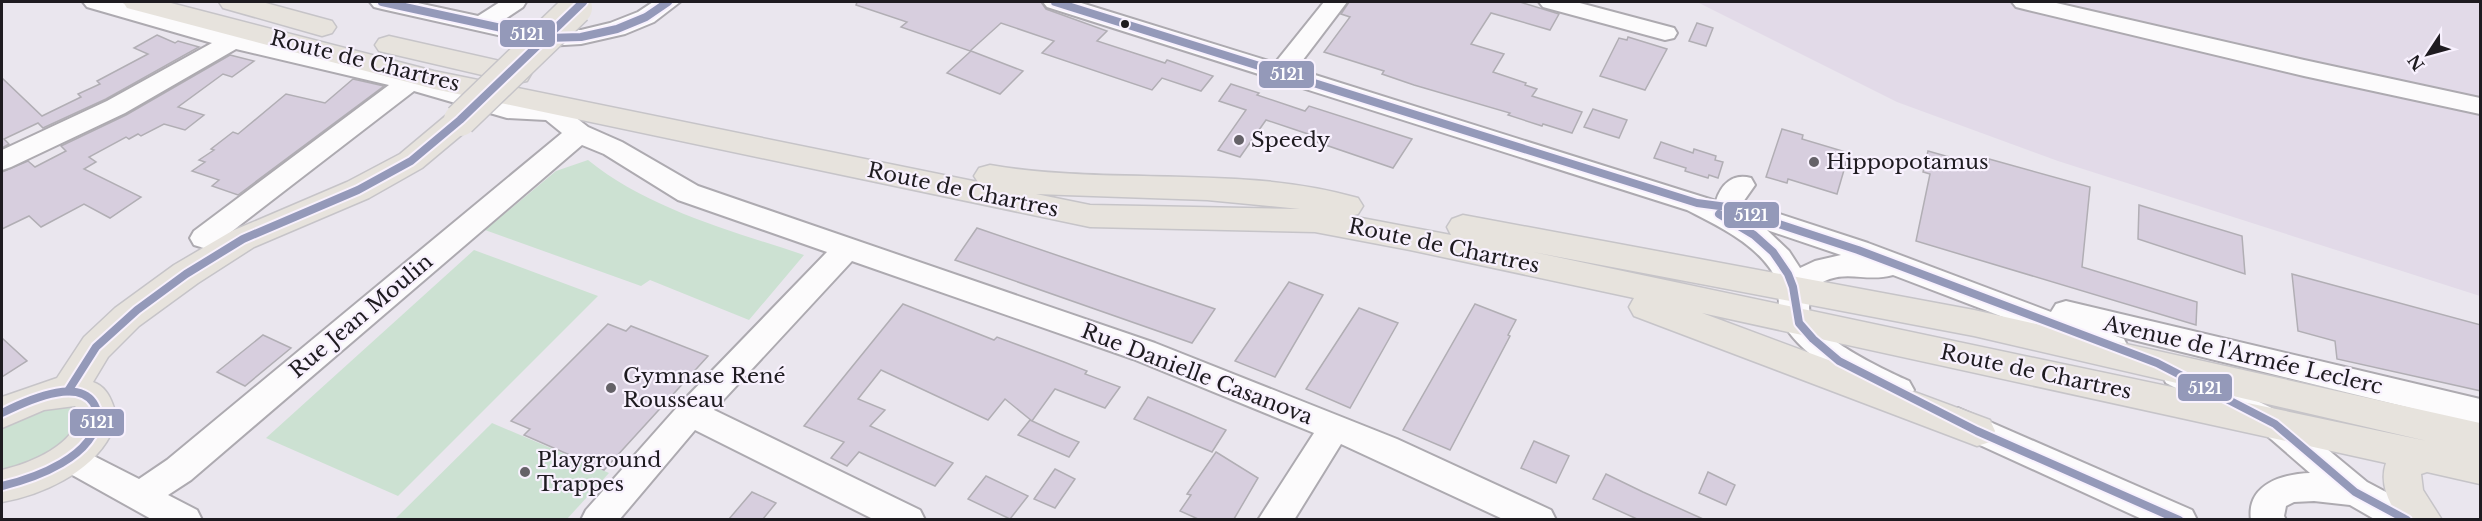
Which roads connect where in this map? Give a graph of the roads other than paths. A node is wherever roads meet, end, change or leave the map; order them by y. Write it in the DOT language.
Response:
graph roads {
  1 [pos="95,2"];
  2 [pos="137,2"];
  3 [pos="233,2"];
  4 [pos="382,2"];
  5 [pos="515,2"];
  6 [pos="668,2"];
  7 [pos="1055,2"];
  8 [pos="1336,2"];
  9 [pos="1551,2"];
  10 [pos="2024,2"];
  11 [pos="579,5"];
  12 [pos="482,24"];
  13 [pos="1665,33"];
  14 [pos="233,41"];
  15 [pos="1281,72"];
  16 [pos="410,82"];
  17 [pos="2481,106"];
  18 [pos="579,133"];
  19 [pos="2,161"];
  20 [pos="1731,203"];
  21 [pos="204,238"];
  22 [pos="1410,238"];
  23 [pos="848,248"];
  24 [pos="1909,269"];
  25 [pos="1971,292"];
  26 [pos="1796,304"];
  27 [pos="2157,363"];
  28 [pos="68,391"];
  29 [pos="2481,412"];
  30 [pos="2,413"];
  31 [pos="691,413"];
  32 [pos="2275,424"];
  33 [pos="1335,427"];
  34 [pos="1977,431"];
  35 [pos="2481,438"];
  36 [pos="2425,456"];
  37 [pos="69,458"];
  38 [pos="2481,468"];
  39 [pos="2,486"];
  40 [pos="2355,492"];
  41 [pos="140,496"];
  42 [pos="185,519"];
  43 [pos="598,519"];
  44 [pos="908,519"];
  45 [pos="1275,519"];
  46 [pos="1539,519"];
  47 [pos="2181,519"];
  48 [pos="2269,519"];
  49 [pos="2408,519"];
  50 [pos="2423,519"];
  1 -- 14 [label="street, Rue Danielle Casanova"];
  2 -- 22 [label="main road, Route de Chartres"];
  3 -- 26 [label="main road, Route de Chartres"];
  4 -- 12 [label="street"];
  5 -- 12 [label="street"];
  6 -- 12 [label="street"];
  7 -- 15 [label="street, Avenue de l'Armée Leclerc"];
  8 -- 15 [label="street"];
  9 -- 13 [label="street"];
  10 -- 17 [label="street"];
  11 -- 28 [label="main road, bridge"];
  14 -- 16 [label="street, Rue Danielle Casanova"];
  14 -- 19 [label="street"];
  15 -- 20 [label="street, Avenue de l'Armée Leclerc"];
  16 -- 18 [label="street, Rue Danielle Casanova"];
  16 -- 21 [label="street"];
  18 -- 23 [label="street, Rue Danielle Casanova"];
  18 -- 41 [label="street, Rue Jean Moulin"];
  20 -- 24 [label="street, Avenue de l'Armée Leclerc"];
  20 -- 26 [label="street, Avenue de l'Armée Leclerc"];
  22 -- 26 [label="main road, Route de Chartres"];
  22 -- 34 [label="main road"];
  23 -- 31 [label="street"];
  23 -- 33 [label="street, Rue Danielle Casanova"];
  24 -- 25 [label="street, Avenue de l'Armée Leclerc"];
  24 -- 26 [label="street, Avenue de l'Armée Leclerc"];
  25 -- 27 [label="street, Avenue de l'Armée Leclerc"];
  25 -- 29 [label="street, Avenue de l'Armée Leclerc"];
  26 -- 27 [label="main road, Route de Chartres"];
  26 -- 32 [label="main road, Route de Chartres"];
  26 -- 34 [label="street"];
  27 -- 32 [label="street, Route de Chartres"];
  27 -- 35 [label="main road, Route de Chartres"];
  28 -- 30 [label="main road"];
  28 -- 37 [label="main road"];
  31 -- 43 [label="street"];
  31 -- 44 [label="street"];
  32 -- 36 [label="main road, Route de Chartres"];
  32 -- 40 [label="street"];
  33 -- 45 [label="street"];
  33 -- 46 [label="street, Rue Danielle Casanova"];
  34 -- 47 [label="street"];
  36 -- 38 [label="main road, Route de Chartres"];
  36 -- 50 [label="main road"];
  37 -- 39 [label="main road"];
  37 -- 41 [label="street"];
  40 -- 48 [label="street"];
  40 -- 49 [label="street"];
  41 -- 42 [label="street"];
}
